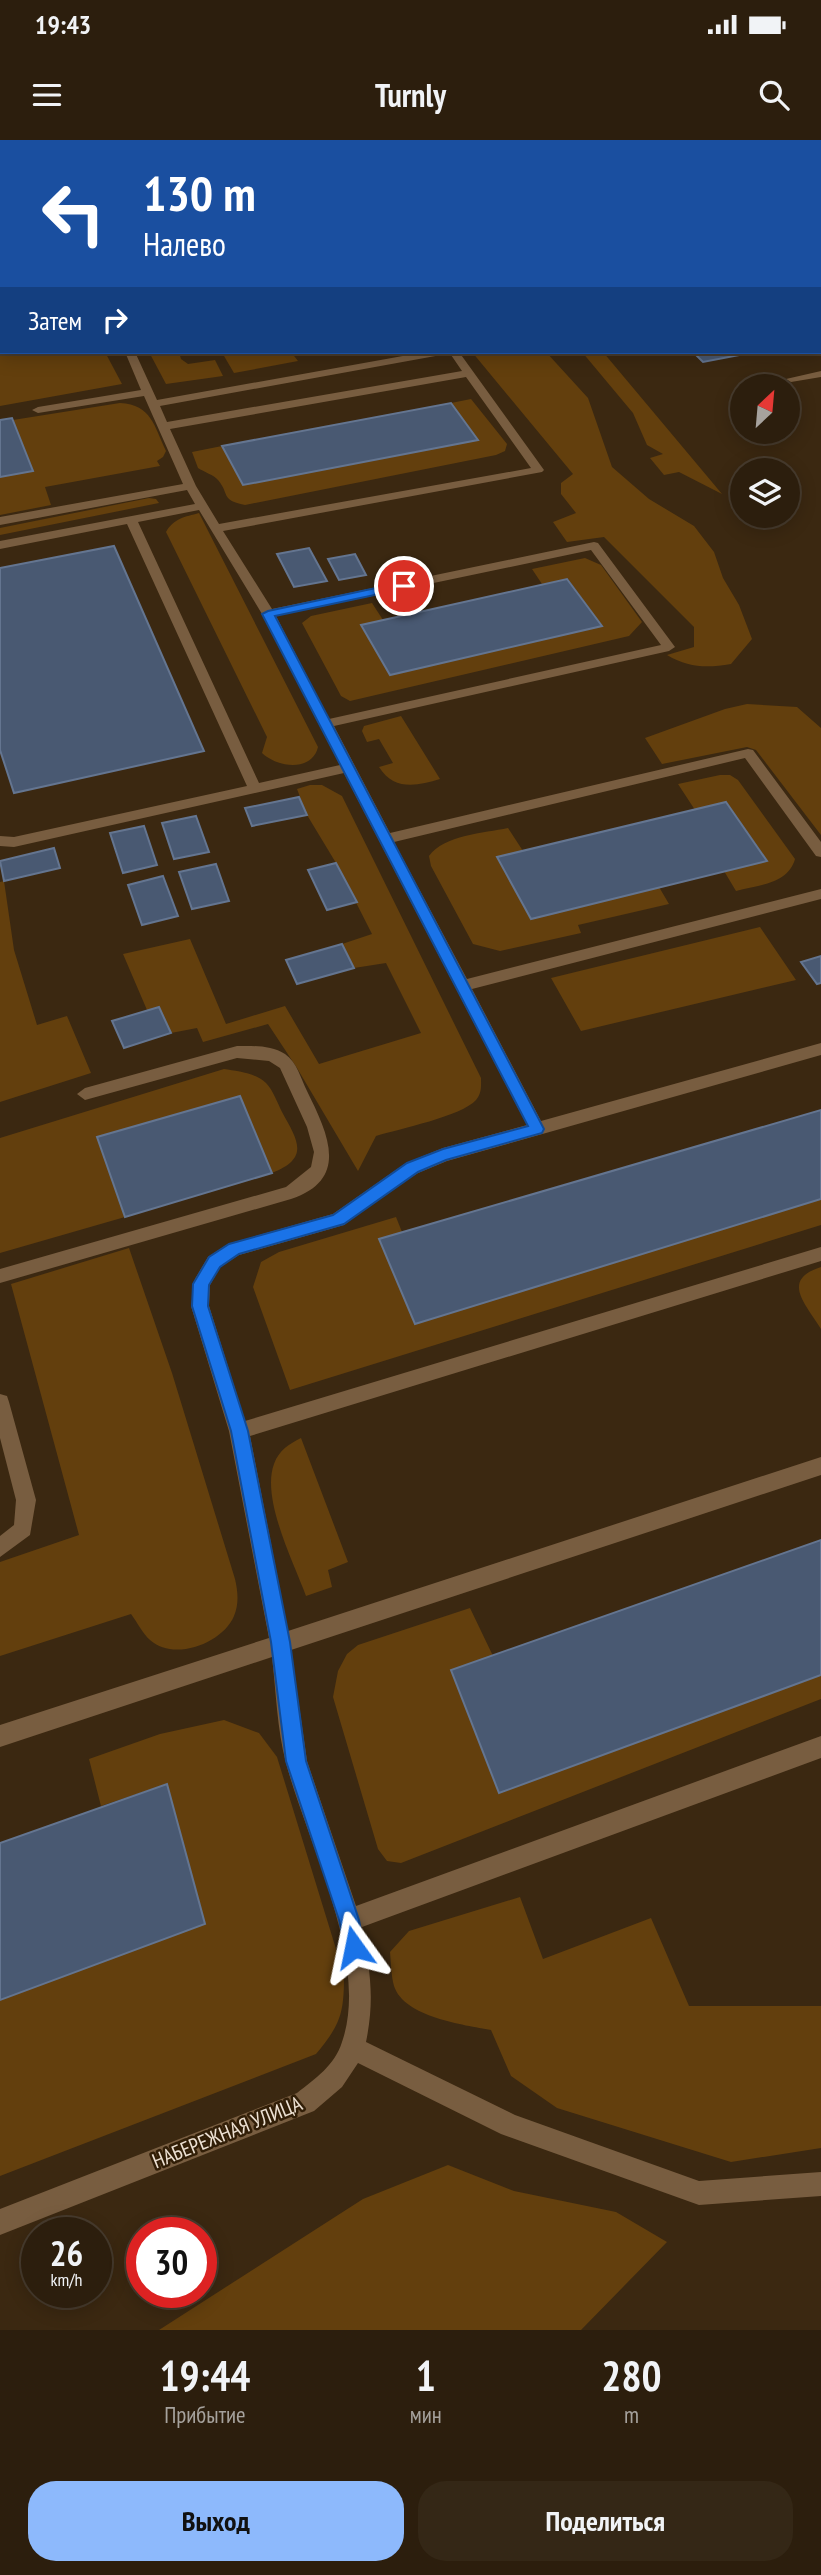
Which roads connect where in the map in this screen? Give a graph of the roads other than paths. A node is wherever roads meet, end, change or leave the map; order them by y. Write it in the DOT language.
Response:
graph roads {
  1 [pos="131,354"];
  2 [pos="429,354"];
  3 [pos="456,354"];
  4 [pos="471,373"];
  5 [pos="821,374"];
  6 [pos="800,378"];
  7 [pos="151,398"];
  8 [pos="38,410"];
  9 [pos="166,426"];
  10 [pos="190,486"];
  11 [pos="204,506"];
  12 [pos="131,520"];
  13 [pos="0,521"];
  14 [pos="218,528"];
  15 [pos="0,545"];
  16 [pos="268,614"];
  17 [pos="325,724"];
  18 [pos="348,768"];
  19 [pos="255,789"];
  20 [pos="386,839"];
  21 [pos="0,841"];
  22 [pos="821,852"];
  23 [pos="821,894"];
  24 [pos="463,986"];
  25 [pos="821,1049"];
  26 [pos="85,1094"];
  27 [pos="537,1129"];
  28 [pos="821,1254"];
  29 [pos="0,1276"];
  30 [pos="0,1402"];
  31 [pos="239,1431"];
  32 [pos="821,1466"];
  33 [pos="0,1548"];
  34 [pos="280,1642"];
  35 [pos="0,1736"];
  36 [pos="821,1747"];
  37 [pos="349,1920"];
  38 [pos="353,2048"];
  39 [pos="821,2184"];
  40 [pos="0,2222"];
  1 -- 7 [label="street"];
  2 -- 7 [label="street"];
  3 -- 4 [label="street"];
  4 -- 9 [label="street"];
  4 -- 14 [label="street"];
  5 -- 6 [label="street"];
  7 -- 8 [label="street"];
  7 -- 9 [label="street"];
  9 -- 10 [label="street"];
  10 -- 11 [label="street"];
  10 -- 13 [label="street"];
  11 -- 12 [label="street"];
  11 -- 14 [label="street"];
  12 -- 15 [label="street"];
  12 -- 19 [label="street"];
  14 -- 16 [label="street"];
  16 -- 17 [label="street"];
  16 -- 17 [label="street"];
  17 -- 18 [label="street"];
  18 -- 19 [label="street"];
  18 -- 20 [label="street"];
  19 -- 21 [label="street"];
  20 -- 22 [label="street"];
  20 -- 24 [label="street"];
  23 -- 24 [label="street"];
  24 -- 27 [label="street"];
  25 -- 27 [label="street, НАБЕРЕЖНАЯ УЛИЦА"];
  26 -- 29 [label="street"];
  27 -- 31 [label="street, НАБЕРЕЖНАЯ УЛИЦА"];
  28 -- 31 [label="street"];
  30 -- 33 [label="street"];
  31 -- 34 [label="street, НАБЕРЕЖНАЯ УЛИЦА"];
  32 -- 34 [label="street"];
  34 -- 35 [label="street"];
  34 -- 37 [label="street, НАБЕРЕЖНАЯ УЛИЦА"];
  36 -- 37 [label="street"];
  37 -- 38 [label="street, НАБЕРЕЖНАЯ УЛИЦА"];
  38 -- 39 [label="street"];
  38 -- 40 [label="street, НАБЕРЕЖНАЯ УЛИЦА"];
}
